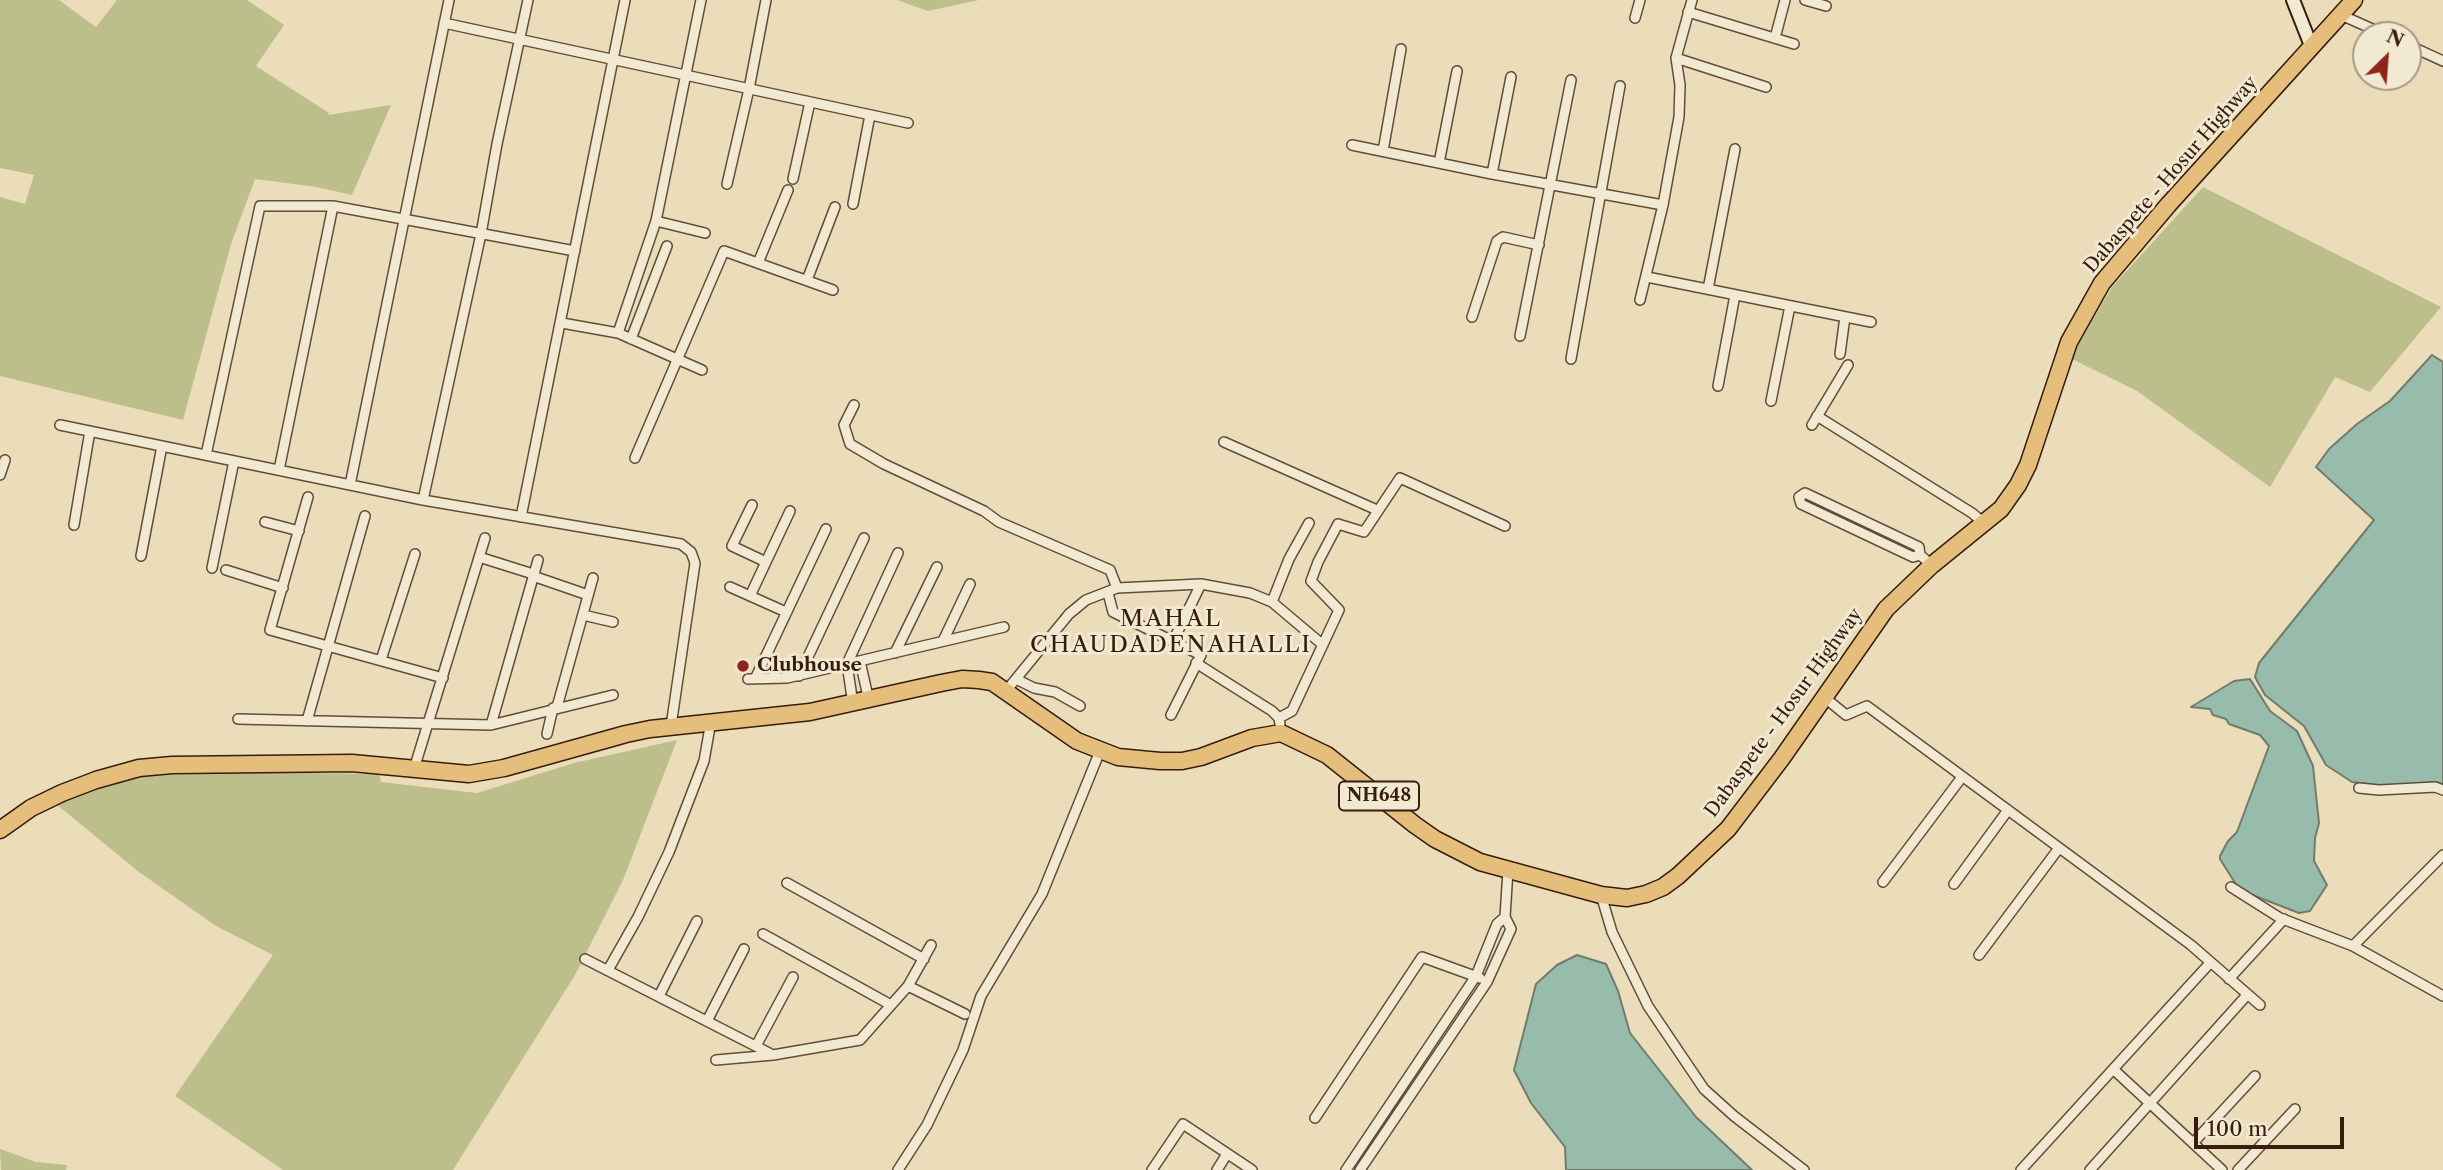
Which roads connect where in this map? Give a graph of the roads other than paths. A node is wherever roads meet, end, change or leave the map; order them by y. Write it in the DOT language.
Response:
graph roads {
  1 [pos="449,0"];
  2 [pos="528,0"];
  3 [pos="625,0"];
  4 [pos="701,0"];
  5 [pos="766,0"];
  6 [pos="1640,0"];
  7 [pos="1692,0"];
  8 [pos="1785,0"];
  9 [pos="1805,0"];
  10 [pos="2292,0"];
  11 [pos="2354,0"];
  12 [pos="1826,6"];
  13 [pos="1688,12"];
  14 [pos="2341,15"];
  15 [pos="1635,18"];
  16 [pos="2354,21"];
  17 [pos="444,23"];
  18 [pos="1775,38"];
  19 [pos="520,40"];
  20 [pos="1794,44"];
  21 [pos="2312,48"];
  22 [pos="1401,49"];
  23 [pos="2422,51"];
  24 [pos="1676,58"];
  25 [pos="612,60"];
  26 [pos="2443,61"];
  27 [pos="1457,71"];
  28 [pos="684,75"];
  29 [pos="1511,77"];
  30 [pos="1571,80"];
  31 [pos="1620,86"];
  32 [pos="1766,87"];
  33 [pos="749,89"];
  34 [pos="810,102"];
  35 [pos="870,115"];
  36 [pos="908,123"];
  37 [pos="1352,145"];
  38 [pos="1735,149"];
  39 [pos="1383,151"];
  40 [pos="1439,163"];
  41 [pos="1492,174"];
  42 [pos="793,179"];
  43 [pos="727,184"];
  44 [pos="1552,185"];
  45 [pos="788,190"];
  46 [pos="1602,194"];
  47 [pos="853,204"];
  48 [pos="1663,205"];
  49 [pos="333,206"];
  50 [pos="835,207"];
  51 [pos="404,219"];
  52 [pos="656,221"];
  53 [pos="705,233"];
  54 [pos="481,234"];
  55 [pos="1539,245"];
  56 [pos="667,246"];
  57 [pos="575,251"];
  58 [pos="758,263"];
  59 [pos="1647,277"];
  60 [pos="807,280"];
  61 [pos="1708,289"];
  62 [pos="833,290"];
  63 [pos="1735,295"];
  64 [pos="1640,300"];
  65 [pos="1790,306"];
  66 [pos="1472,317"];
  67 [pos="1845,317"];
  68 [pos="1871,322"];
  69 [pos="562,323"];
  70 [pos="618,333"];
  71 [pos="1520,336"];
  72 [pos="631,339"];
  73 [pos="1840,354"];
  74 [pos="677,359"];
  75 [pos="1571,359"];
  76 [pos="1848,365"];
  77 [pos="702,370"];
  78 [pos="1718,386"];
  79 [pos="1771,401"];
  80 [pos="854,405"];
  81 [pos="1817,416"];
  82 [pos="60,425"];
  83 [pos="1812,425"];
  84 [pos="90,431"];
  85 [pos="1224,442"];
  86 [pos="162,446"];
  87 [pos="206,455"];
  88 [pos="635,458"];
  89 [pos="5,460"];
  90 [pos="234,461"];
  91 [pos="279,470"];
  92 [pos="0,475"];
  93 [pos="350,485"];
  94 [pos="308,497"];
  95 [pos="423,500"];
  96 [pos="752,505"];
  97 [pos="1377,510"];
  98 [pos="790,511"];
  99 [pos="365,516"];
  100 [pos="521,517"];
  101 [pos="265,522"];
  102 [pos="1309,523"];
  103 [pos="1984,523"];
  104 [pos="74,525"];
  105 [pos="1505,526"];
  106 [pos="826,528"];
  107 [pos="299,531"];
  108 [pos="485,538"];
  109 [pos="864,538"];
  110 [pos="898,553"];
  111 [pos="415,555"];
  112 [pos="141,556"];
  113 [pos="479,557"];
  114 [pos="538,560"];
  115 [pos="1926,560"];
  116 [pos="766,562"];
  117 [pos="937,567"];
  118 [pos="212,568"];
  119 [pos="226,570"];
  120 [pos="533,575"];
  121 [pos="593,578"];
  122 [pos="970,584"];
  123 [pos="1201,584"];
  124 [pos="730,587"];
  125 [pos="283,588"];
  126 [pos="1117,588"];
  127 [pos="1108,593"];
  128 [pos="589,595"];
  129 [pos="750,596"];
  130 [pos="1272,602"];
  131 [pos="786,612"];
  132 [pos="583,615"];
  133 [pos="613,622"];
  134 [pos="1004,627"];
  135 [pos="1173,641"];
  136 [pos="943,642"];
  137 [pos="327,644"];
  138 [pos="1323,645"];
  139 [pos="895,653"];
  140 [pos="381,660"];
  141 [pos="860,661"];
  142 [pos="1196,663"];
  143 [pos="847,664"];
  144 [pos="799,676"];
  145 [pos="443,678"];
  146 [pos="1011,685"];
  147 [pos="612,695"];
  148 [pos="1824,697"];
  149 [pos="861,702"];
  150 [pos="1080,706"];
  151 [pos="555,708"];
  152 [pos="1171,715"];
  153 [pos="238,719"];
  154 [pos="307,721"];
  155 [pos="711,721"];
  156 [pos="427,724"];
  157 [pos="491,725"];
  158 [pos="1280,725"];
  159 [pos="671,726"];
  160 [pos="547,734"];
  161 [pos="1100,751"];
  162 [pos="414,769"];
  163 [pos="1962,777"];
  164 [pos="2359,788"];
  165 [pos="2443,790"];
  166 [pos="2008,810"];
  167 [pos="0,830"];
  168 [pos="2059,848"];
  169 [pos="2443,856"];
  170 [pos="1508,870"];
  171 [pos="1883,882"];
  172 [pos="787,883"];
  173 [pos="1954,884"];
  174 [pos="2231,887"];
  175 [pos="1601,895"];
  176 [pos="1505,917"];
  177 [pos="2284,919"];
  178 [pos="696,921"];
  179 [pos="763,934"];
  180 [pos="931,944"];
  181 [pos="2353,946"];
  182 [pos="744,949"];
  183 [pos="1979,955"];
  184 [pos="585,958"];
  185 [pos="923,959"];
  186 [pos="2210,963"];
  187 [pos="608,970"];
  188 [pos="1476,976"];
  189 [pos="793,977"];
  190 [pos="2229,979"];
  191 [pos="1487,982"];
  192 [pos="908,986"];
  193 [pos="2247,995"];
  194 [pos="659,996"];
  195 [pos="2443,996"];
  196 [pos="891,1005"];
  197 [pos="2260,1005"];
  198 [pos="965,1014"];
  199 [pos="707,1021"];
  200 [pos="756,1046"];
  201 [pos="773,1055"];
  202 [pos="716,1060"];
  203 [pos="2113,1069"];
  204 [pos="2255,1076"];
  205 [pos="2150,1103"];
  206 [pos="2295,1109"];
  207 [pos="1315,1118"];
  208 [pos="2193,1143"];
  209 [pos="1227,1154"];
  210 [pos="898,1170"];
  211 [pos="1152,1170"];
  212 [pos="1217,1170"];
  213 [pos="1252,1170"];
  214 [pos="1346,1170"];
  215 [pos="1360,1170"];
  216 [pos="1804,1170"];
  217 [pos="2021,1170"];
  218 [pos="2090,1170"];
  219 [pos="2222,1170"];
  220 [pos="2238,1170"];
  1 -- 17 [label="street"];
  2 -- 19 [label="street"];
  3 -- 25 [label="street"];
  4 -- 28 [label="street"];
  5 -- 33 [label="street"];
  6 -- 15 [label="street"];
  7 -- 13 [label="street"];
  8 -- 18 [label="street"];
  9 -- 12 [label="street"];
  10 -- 21 [label="street"];
  11 -- 14 [label="highway, Dabaspete - Hosur Highway / NH648"];
  13 -- 18 [label="street"];
  13 -- 24 [label="street"];
  14 -- 16 [label="street"];
  14 -- 21 [label="highway, Dabaspete - Hosur Highway / NH648"];
  17 -- 19 [label="street"];
  17 -- 51 [label="street"];
  18 -- 20 [label="street"];
  19 -- 25 [label="street"];
  19 -- 54 [label="street"];
  21 -- 103 [label="highway, Dabaspete - Hosur Highway / NH648"];
  22 -- 39 [label="street"];
  23 -- 26 [label="street"];
  24 -- 32 [label="street"];
  24 -- 48 [label="street"];
  25 -- 28 [label="street"];
  25 -- 57 [label="street"];
  27 -- 40 [label="street"];
  28 -- 33 [label="street"];
  28 -- 52 [label="street"];
  29 -- 41 [label="street"];
  30 -- 44 [label="street"];
  31 -- 46 [label="street"];
  33 -- 34 [label="street"];
  33 -- 43 [label="street"];
  34 -- 35 [label="street"];
  34 -- 42 [label="street"];
  35 -- 36 [label="street"];
  35 -- 47 [label="street"];
  37 -- 39 [label="street"];
  38 -- 61 [label="street"];
  39 -- 40 [label="street"];
  40 -- 41 [label="street"];
  41 -- 44 [label="street"];
  44 -- 46 [label="street"];
  44 -- 55 [label="street"];
  45 -- 58 [label="street"];
  46 -- 48 [label="street"];
  46 -- 75 [label="street"];
  48 -- 59 [label="street"];
  49 -- 51 [label="street"];
  49 -- 87 [label="street"];
  49 -- 91 [label="street"];
  50 -- 60 [label="street"];
  51 -- 54 [label="street"];
  51 -- 93 [label="street"];
  52 -- 53 [label="street"];
  52 -- 70 [label="street"];
  54 -- 57 [label="street"];
  54 -- 95 [label="street"];
  55 -- 66 [label="street"];
  55 -- 71 [label="street"];
  56 -- 72 [label="street"];
  57 -- 69 [label="street"];
  58 -- 60 [label="street"];
  58 -- 74 [label="street"];
  59 -- 61 [label="street"];
  59 -- 64 [label="street"];
  60 -- 62 [label="street"];
  61 -- 63 [label="street"];
  63 -- 65 [label="street"];
  63 -- 78 [label="street"];
  65 -- 67 [label="street"];
  65 -- 79 [label="street"];
  67 -- 68 [label="street"];
  67 -- 73 [label="street"];
  69 -- 70 [label="street"];
  69 -- 100 [label="street"];
  70 -- 72 [label="street"];
  72 -- 74 [label="street"];
  74 -- 77 [label="street"];
  74 -- 88 [label="street"];
  76 -- 81 [label="street"];
  80 -- 126 [label="street"];
  81 -- 83 [label="street"];
  81 -- 103 [label="street"];
  82 -- 84 [label="street"];
  84 -- 86 [label="street"];
  84 -- 104 [label="street"];
  85 -- 97 [label="street"];
  86 -- 87 [label="street"];
  86 -- 112 [label="street"];
  87 -- 90 [label="street"];
  89 -- 92 [label="street"];
  90 -- 91 [label="street"];
  90 -- 118 [label="street"];
  91 -- 93 [label="street"];
  93 -- 95 [label="street"];
  94 -- 107 [label="street"];
  95 -- 100 [label="street"];
  96 -- 116 [label="street"];
  97 -- 105 [label="street"];
  97 -- 138 [label="street"];
  98 -- 116 [label="street"];
  99 -- 137 [label="street"];
  100 -- 159 [label="street"];
  101 -- 107 [label="street"];
  102 -- 130 [label="street"];
  103 -- 115 [label="highway, Dabaspete - Hosur Highway / NH648"];
  106 -- 131 [label="street"];
  107 -- 125 [label="street"];
  108 -- 113 [label="street"];
  109 -- 144 [label="street"];
  110 -- 143 [label="street"];
  111 -- 140 [label="street"];
  113 -- 120 [label="street"];
  113 -- 145 [label="street"];
  114 -- 120 [label="street"];
  115 -- 115 [label="street"];
  115 -- 148 [label="highway, Dabaspete - Hosur Highway / NH648"];
  116 -- 129 [label="street"];
  117 -- 139 [label="street"];
  119 -- 125 [label="street"];
  120 -- 128 [label="street"];
  120 -- 157 [label="street"];
  121 -- 128 [label="street"];
  122 -- 136 [label="street"];
  123 -- 126 [label="street"];
  123 -- 130 [label="street"];
  123 -- 135 [label="street"];
  124 -- 129 [label="street"];
  125 -- 137 [label="street"];
  126 -- 127 [label="street"];
  127 -- 135 [label="street"];
  127 -- 146 [label="street"];
  128 -- 132 [label="street"];
  129 -- 131 [label="street"];
  130 -- 138 [label="street"];
  131 -- 144 [label="street"];
  132 -- 133 [label="street"];
  132 -- 151 [label="street"];
  134 -- 136 [label="street"];
  135 -- 142 [label="street"];
  136 -- 139 [label="street"];
  137 -- 140 [label="street"];
  137 -- 154 [label="street"];
  138 -- 158 [label="street"];
  139 -- 141 [label="street"];
  140 -- 145 [label="street"];
  141 -- 143 [label="street"];
  141 -- 149 [label="street"];
  142 -- 152 [label="street"];
  142 -- 158 [label="street"];
  143 -- 144 [label="street"];
  143 -- 149 [label="street"];
  145 -- 156 [label="street"];
  146 -- 149 [label="highway"];
  146 -- 150 [label="street"];
  146 -- 161 [label="highway"];
  147 -- 151 [label="street"];
  148 -- 163 [label="street"];
  148 -- 175 [label="highway, Dabaspete - Hosur Highway / NH648"];
  149 -- 155 [label="highway"];
  151 -- 157 [label="street"];
  151 -- 160 [label="street"];
  153 -- 154 [label="street"];
  154 -- 156 [label="street"];
  155 -- 159 [label="highway"];
  155 -- 187 [label="street"];
  156 -- 157 [label="street"];
  156 -- 162 [label="street"];
  158 -- 161 [label="highway"];
  158 -- 170 [label="highway, Dabaspete - Hosur Highway / NH648"];
  159 -- 162 [label="highway"];
  161 -- 210 [label="street"];
  162 -- 167 [label="highway"];
  163 -- 166 [label="street"];
  163 -- 171 [label="street"];
  164 -- 165 [label="street"];
  166 -- 168 [label="street"];
  166 -- 173 [label="street"];
  168 -- 183 [label="street"];
  168 -- 186 [label="street"];
  169 -- 181 [label="street"];
  170 -- 175 [label="highway, Dabaspete - Hosur Highway / NH648"];
  170 -- 176 [label="street"];
  172 -- 185 [label="street"];
  174 -- 177 [label="street"];
  175 -- 216 [label="street"];
  176 -- 188 [label="street"];
  176 -- 191 [label="street"];
  177 -- 181 [label="street"];
  177 -- 190 [label="street"];
  178 -- 194 [label="street"];
  179 -- 196 [label="street"];
  180 -- 185 [label="street"];
  181 -- 195 [label="street"];
  182 -- 199 [label="street"];
  184 -- 187 [label="street"];
  185 -- 192 [label="street"];
  186 -- 190 [label="street"];
  186 -- 203 [label="street"];
  187 -- 194 [label="street"];
  188 -- 191 [label="street"];
  188 -- 207 [label="street"];
  188 -- 214 [label="street"];
  189 -- 200 [label="street"];
  190 -- 193 [label="street"];
  191 -- 215 [label="street"];
  192 -- 196 [label="street"];
  192 -- 198 [label="street"];
  193 -- 197 [label="street"];
  193 -- 205 [label="street"];
  194 -- 199 [label="street"];
  196 -- 201 [label="street"];
  199 -- 200 [label="street"];
  200 -- 201 [label="street"];
  201 -- 202 [label="street"];
  203 -- 205 [label="street"];
  203 -- 217 [label="street"];
  204 -- 208 [label="street"];
  205 -- 208 [label="street"];
  205 -- 218 [label="street"];
  206 -- 220 [label="street"];
  208 -- 219 [label="street"];
  209 -- 211 [label="street"];
  209 -- 212 [label="street"];
  209 -- 213 [label="street"];
}
